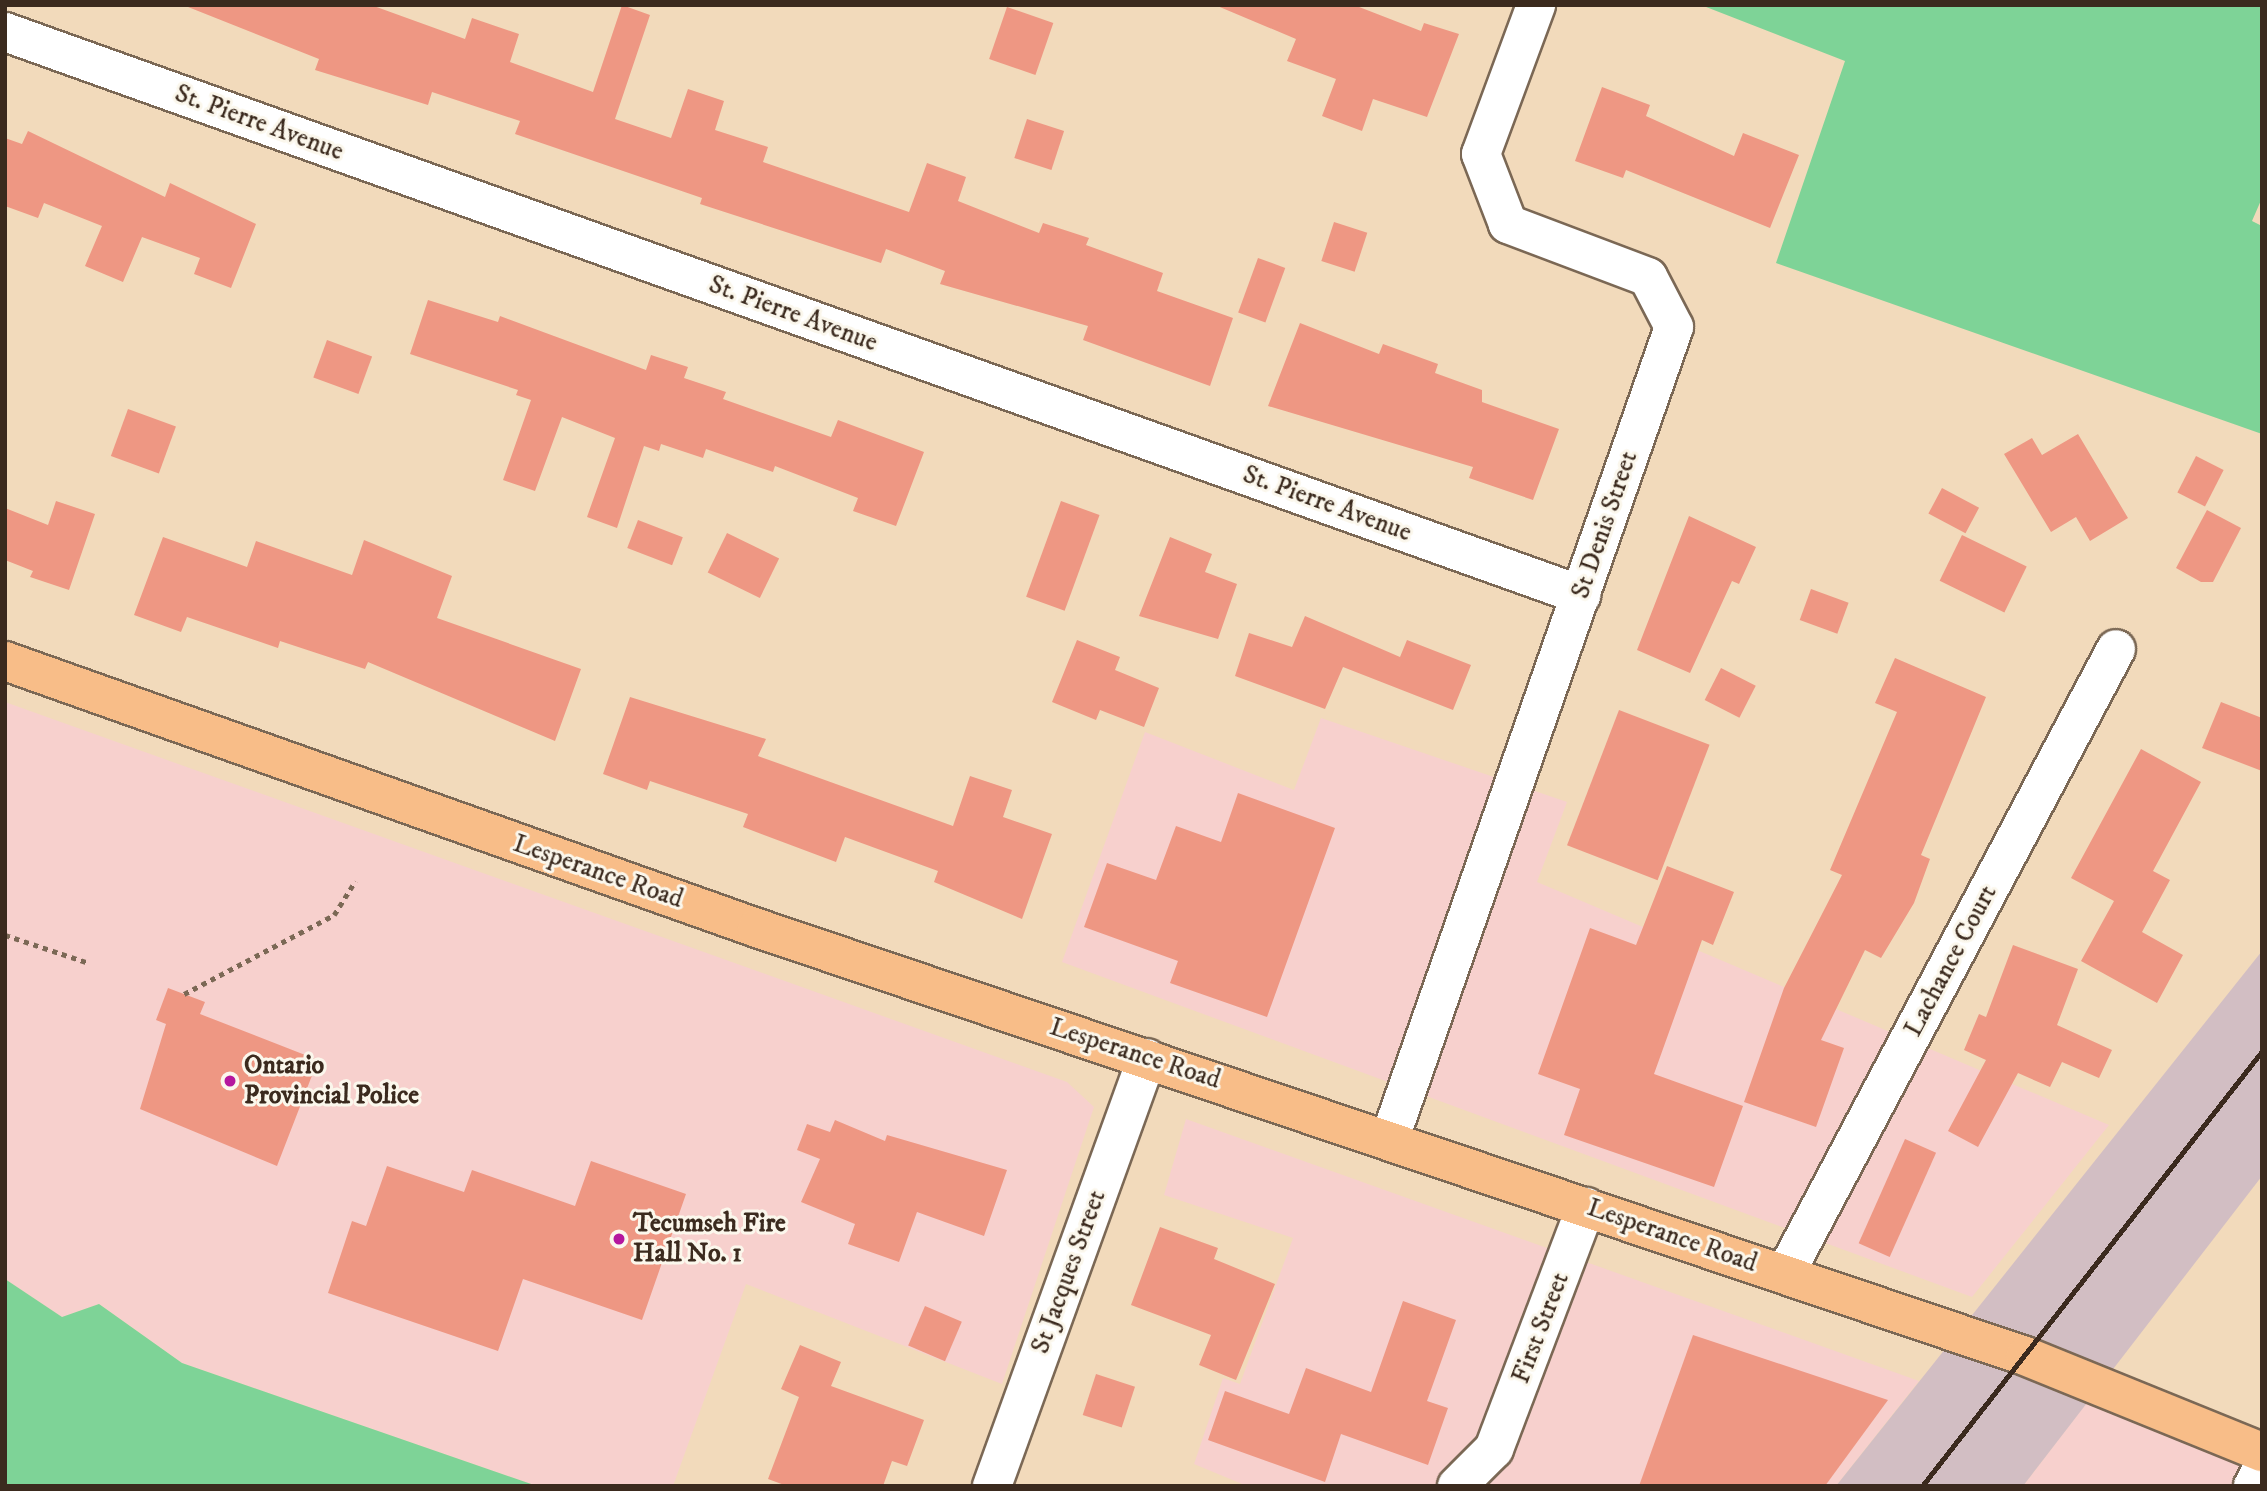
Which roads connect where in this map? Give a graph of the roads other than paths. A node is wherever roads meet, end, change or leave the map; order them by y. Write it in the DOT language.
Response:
graph roads {
  1 [pos="1536,5"];
  2 [pos="5,32"];
  3 [pos="1581,595"];
  4 [pos="2116,649"];
  5 [pos="5,661"];
  6 [pos="1147,1058"];
  7 [pos="1390,1138"];
  8 [pos="1586,1207"];
  9 [pos="1784,1274"];
  10 [pos="2262,1452"];
  11 [pos="2262,1469"];
  12 [pos="992,1486"];
  13 [pos="1457,1486"];
  14 [pos="2253,1486"];
  1 -- 3 [label="street, St Denis Street"];
  2 -- 3 [label="street, St. Pierre Avenue"];
  3 -- 7 [label="street, St Denis Street"];
  4 -- 9 [label="street, Lachance Court"];
  5 -- 6 [label="main road, Lesperance Road"];
  6 -- 7 [label="main road, Lesperance Road"];
  6 -- 12 [label="street, St Jacques Street"];
  7 -- 8 [label="main road, Lesperance Road"];
  8 -- 9 [label="main road, Lesperance Road"];
  8 -- 13 [label="street, First Street"];
  9 -- 10 [label="main road, Lesperance Road"];
  11 -- 14 [label="street"];
}
